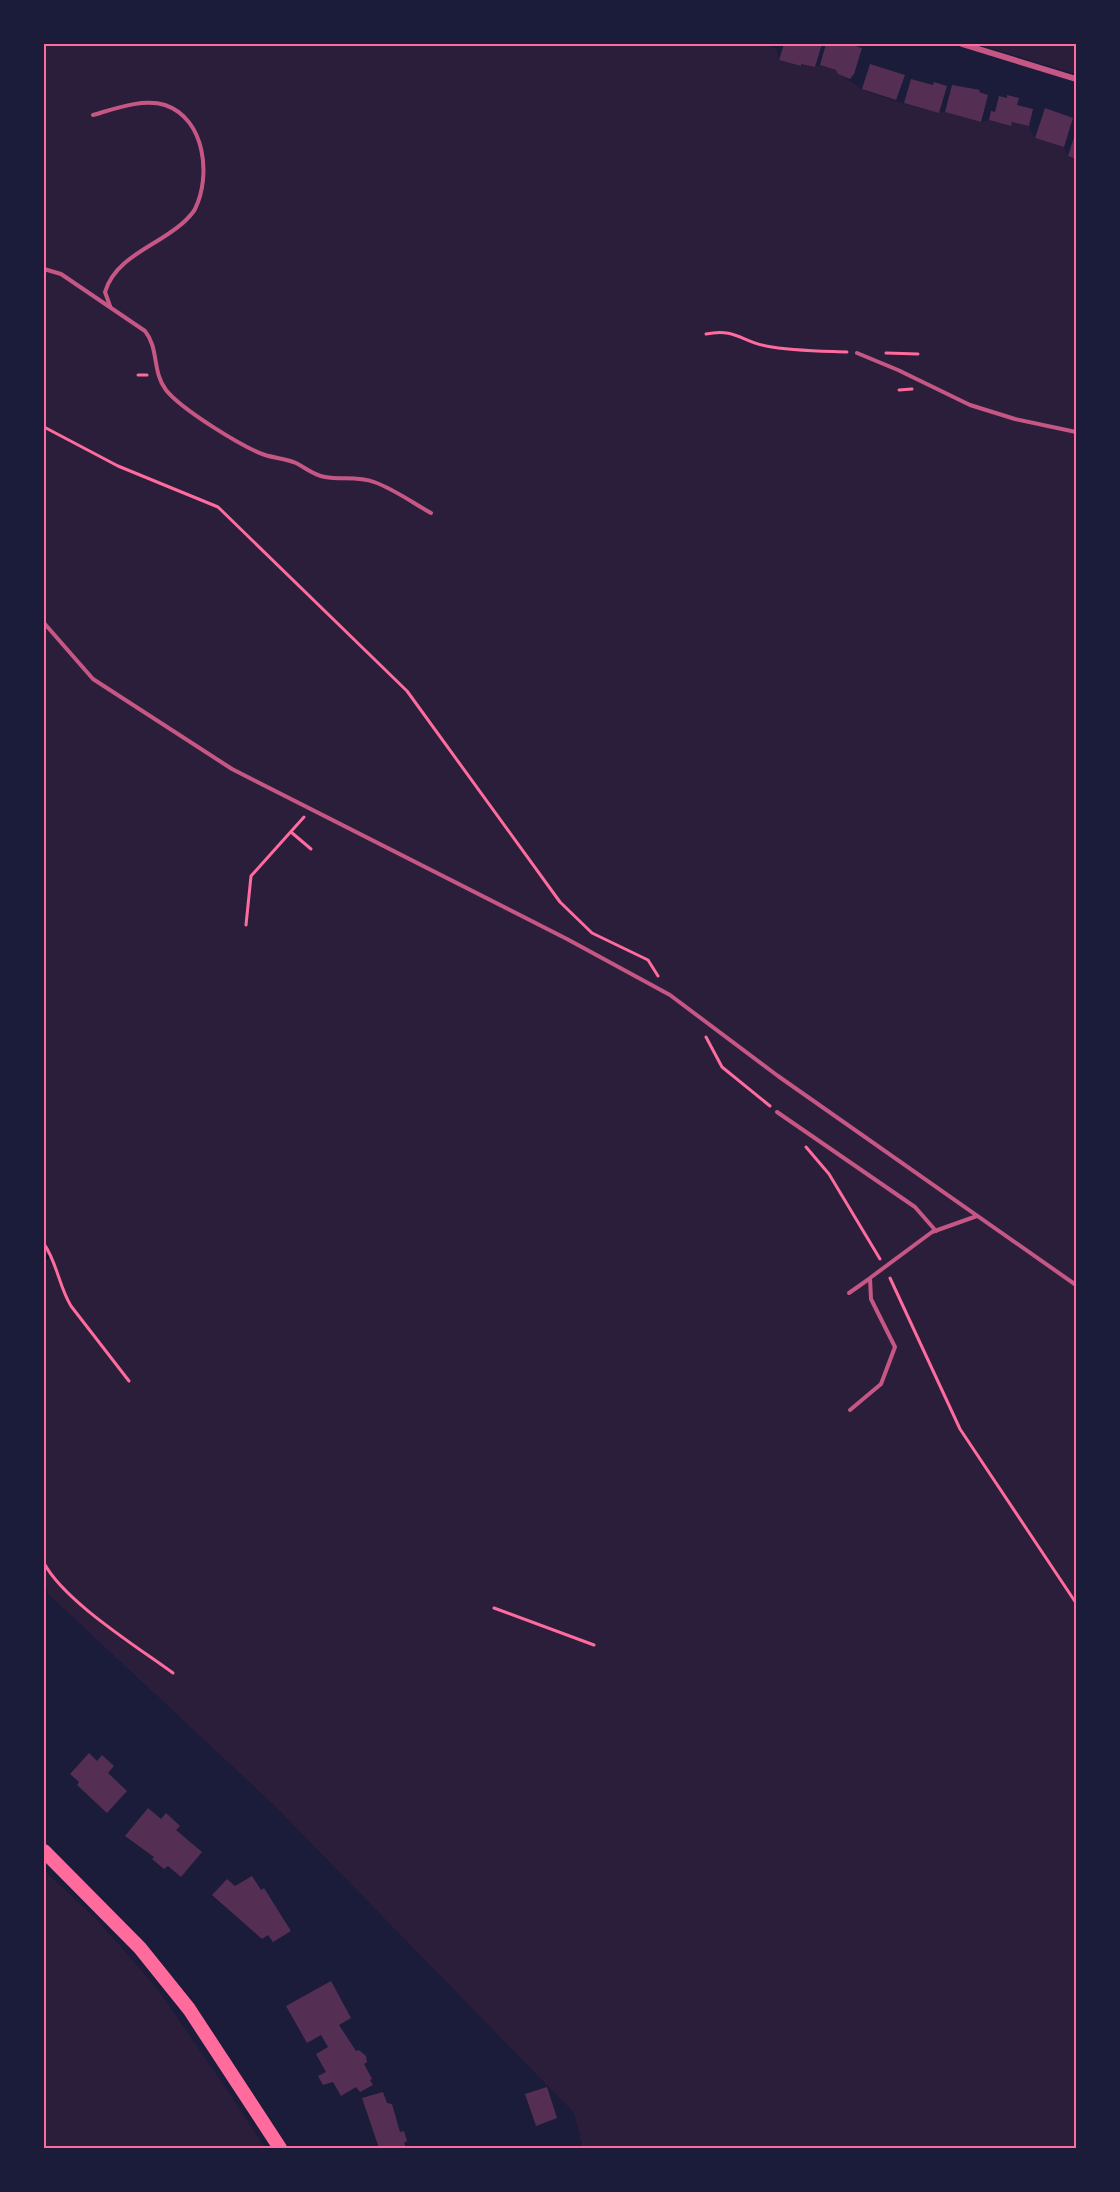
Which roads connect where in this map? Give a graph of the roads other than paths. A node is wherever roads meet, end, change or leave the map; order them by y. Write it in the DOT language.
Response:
graph roads {
  1 [pos="962,44"];
  2 [pos="1077,79"];
  3 [pos="93,115"];
  4 [pos="44,269"];
  5 [pos="111,306"];
  6 [pos="857,353"];
  7 [pos="1077,432"];
  8 [pos="430,513"];
  9 [pos="44,622"];
  10 [pos="777,1112"];
  11 [pos="978,1216"];
  12 [pos="936,1231"];
  13 [pos="870,1278"];
  14 [pos="1077,1285"];
  15 [pos="849,1293"];
  16 [pos="850,1410"];
  17 [pos="44,1851"];
  18 [pos="280,2148"];
  1 -- 2 [label="street"];
  3 -- 5 [label="lane"];
  4 -- 5 [label="lane"];
  5 -- 8 [label="lane"];
  6 -- 7 [label="lane"];
  9 -- 11 [label="lane"];
  10 -- 12 [label="lane"];
  11 -- 12 [label="lane"];
  11 -- 14 [label="lane"];
  12 -- 13 [label="lane"];
  13 -- 15 [label="lane"];
  13 -- 16 [label="lane"];
  17 -- 18 [label="main road"];
}
